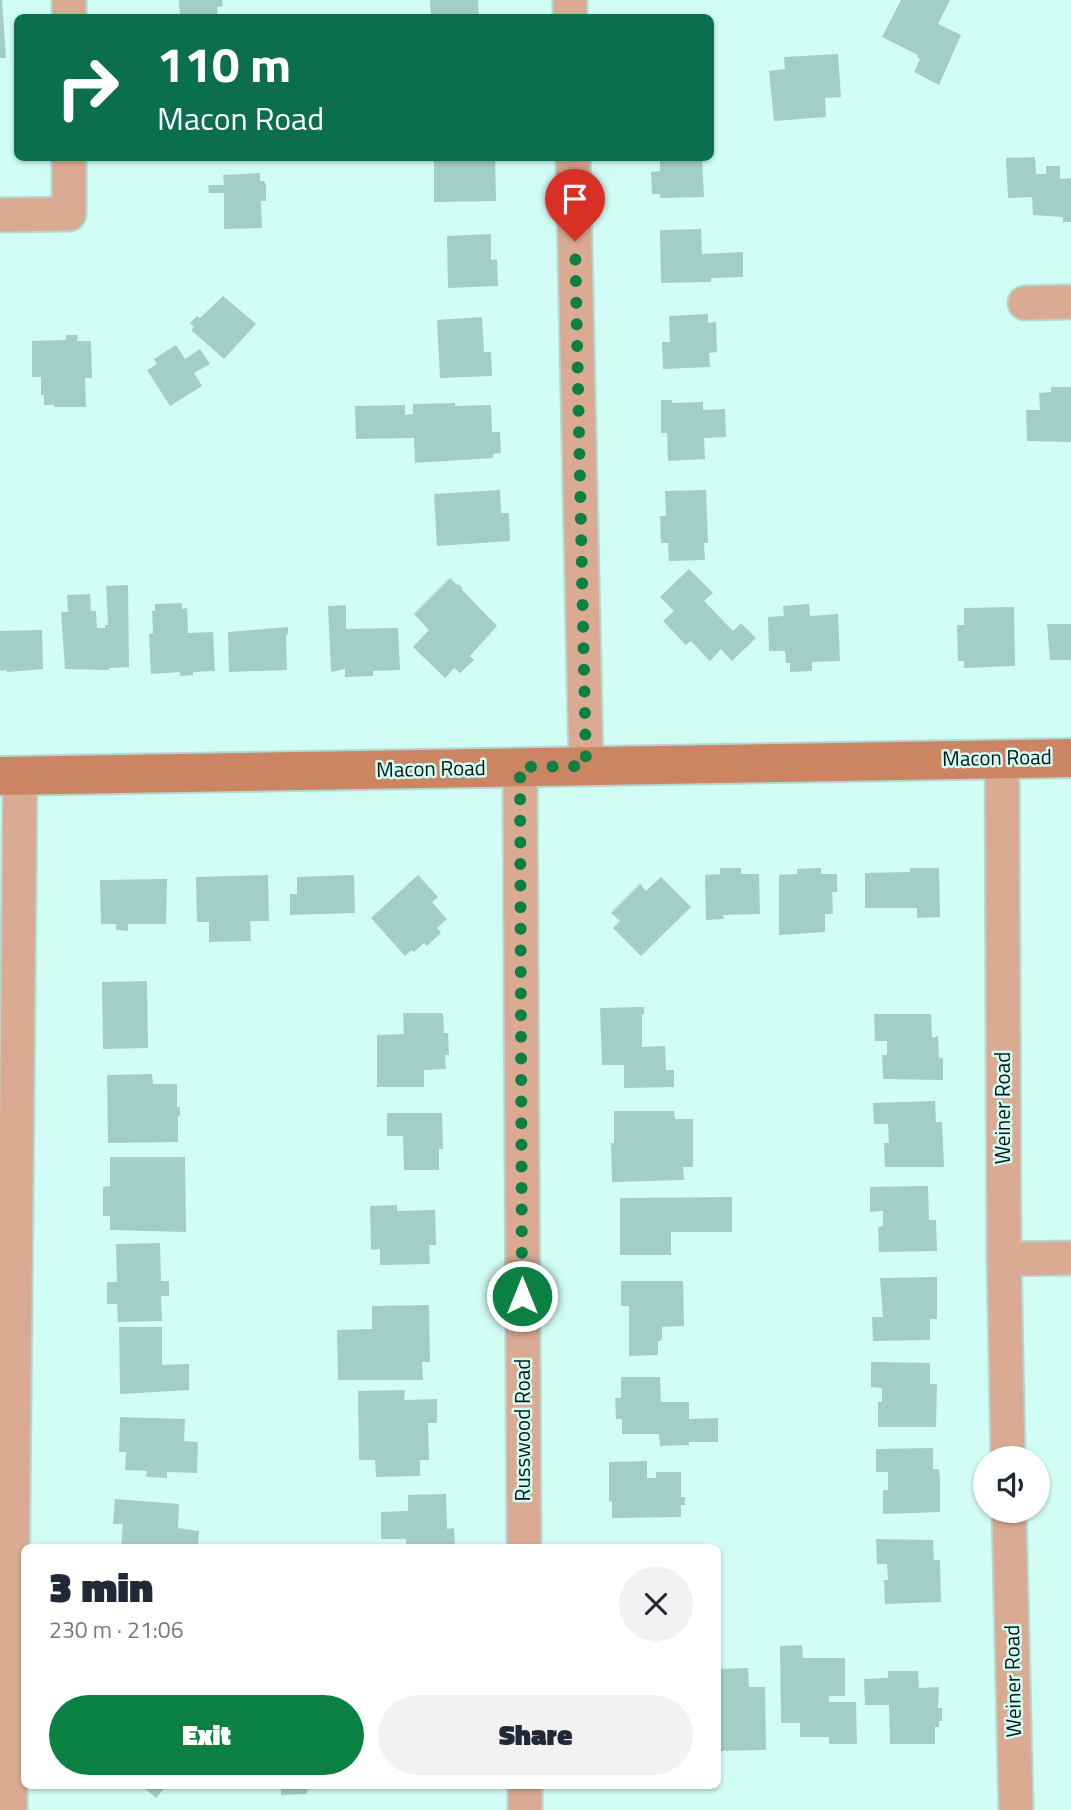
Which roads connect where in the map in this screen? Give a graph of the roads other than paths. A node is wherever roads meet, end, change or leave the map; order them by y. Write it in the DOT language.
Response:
graph roads {
  1 [pos="69,161"];
  2 [pos="573,161"];
  3 [pos="0,215"];
  4 [pos="1071,302"];
  5 [pos="1025,303"];
  6 [pos="1002,758"];
  7 [pos="1071,758"];
  8 [pos="586,766"];
  9 [pos="520,767"];
  10 [pos="10,776"];
  11 [pos="1071,1258"];
  12 [pos="1004,1259"];
  13 [pos="1008,1446"];
  14 [pos="1009,1523"];
  15 [pos="524,1544"];
  16 [pos="525,1789"];
  17 [pos="10,1810"];
  18 [pos="525,1810"];
  19 [pos="1016,1810"];
  1 -- 3 [label="street"];
  2 -- 8 [label="street"];
  4 -- 5 [label="street"];
  6 -- 7 [label="main road, Macon Road"];
  6 -- 8 [label="main road, Macon Road"];
  6 -- 12 [label="street, Weiner Road"];
  8 -- 9 [label="main road, Macon Road"];
  9 -- 10 [label="main road, Macon Road"];
  9 -- 15 [label="street, Russwood Road"];
  10 -- 17 [label="street"];
  11 -- 12 [label="street"];
  12 -- 13 [label="street, Weiner Road"];
  14 -- 19 [label="street, Weiner Road"];
  16 -- 18 [label="street"];
}
